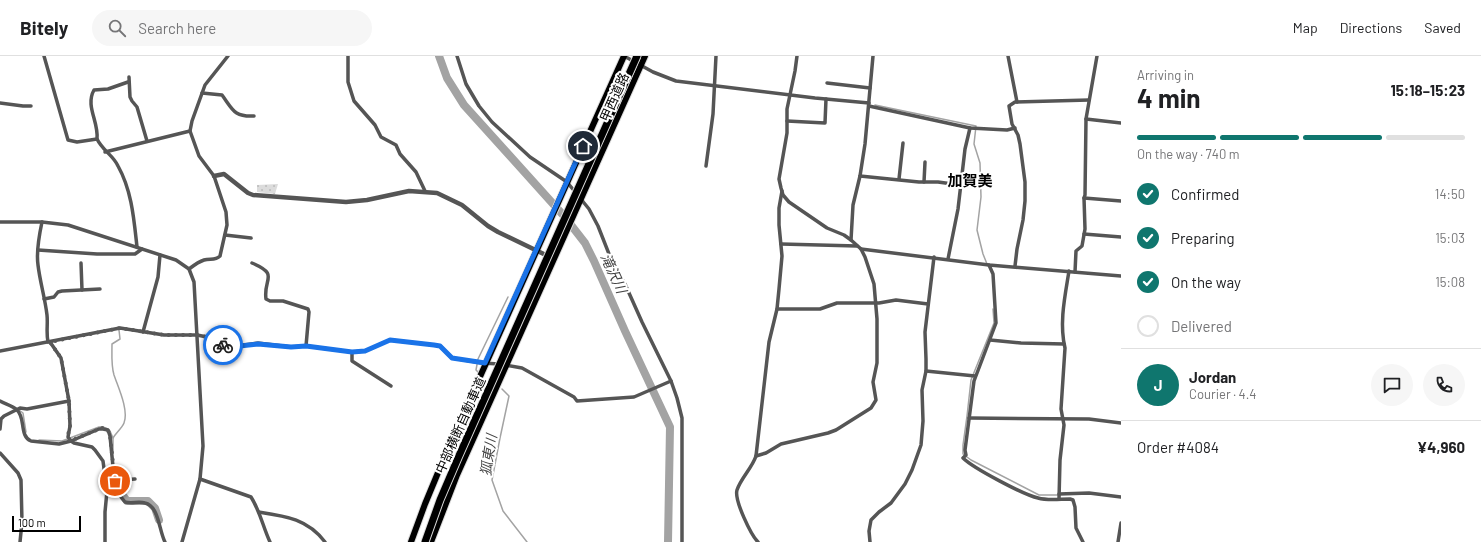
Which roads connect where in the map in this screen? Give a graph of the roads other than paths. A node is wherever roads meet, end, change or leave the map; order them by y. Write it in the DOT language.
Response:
graph roads {
  1 [pos="44,56"];
  2 [pos="228,56"];
  3 [pos="348,56"];
  4 [pos="457,56"];
  5 [pos="624,56"];
  6 [pos="637,56"];
  7 [pos="645,56"];
  8 [pos="716,56"];
  9 [pos="797,56"];
  10 [pos="873,56"];
  11 [pos="1008,56"];
  12 [pos="1097,56"];
  13 [pos="641,65"];
  14 [pos="129,77"];
  15 [pos="128,82"];
  16 [pos="827,84"];
  17 [pos="714,85"];
  18 [pos="870,88"];
  19 [pos="202,93"];
  20 [pos="790,95"];
  21 [pos="826,99"];
  22 [pos="1089,100"];
  23 [pos="1017,102"];
  24 [pos="0,103"];
  25 [pos="869,104"];
  26 [pos="31,106"];
  27 [pos="254,116"];
  28 [pos="1086,119"];
  29 [pos="787,121"];
  30 [pos="1121,122"];
  31 [pos="972,128"];
  32 [pos="1014,128"];
  33 [pos="190,131"];
  34 [pos="97,139"];
  35 [pos="147,141"];
  36 [pos="903,143"];
  37 [pos="105,152"];
  38 [pos="925,162"];
  39 [pos="706,166"];
  40 [pos="214,176"];
  41 [pos="860,176"];
  42 [pos="899,179"];
  43 [pos="567,182"];
  44 [pos="924,182"];
  45 [pos="960,185"];
  46 [pos="425,191"];
  47 [pos="782,192"];
  48 [pos="581,198"];
  49 [pos="1084,198"];
  50 [pos="1121,200"];
  51 [pos="0,222"];
  52 [pos="42,222"];
  53 [pos="1084,234"];
  54 [pos="225,235"];
  55 [pos="1121,237"];
  56 [pos="251,238"];
  57 [pos="851,240"];
  58 [pos="781,244"];
  59 [pos="137,247"];
  60 [pos="859,248"];
  61 [pos="142,249"];
  62 [pos="38,250"];
  63 [pos="536,250"];
  64 [pos="160,255"];
  65 [pos="934,257"];
  66 [pos="554,259"];
  67 [pos="948,259"];
  68 [pos="81,263"];
  69 [pos="252,263"];
  70 [pos="987,264"];
  71 [pos="1015,266"];
  72 [pos="189,270"];
  73 [pos="1068,271"];
  74 [pos="1075,272"];
  75 [pos="1121,276"];
  76 [pos="100,289"];
  77 [pos="82,290"];
  78 [pos="44,299"];
  79 [pos="876,303"];
  80 [pos="928,304"];
  81 [pos="777,309"];
  82 [pos="143,332"];
  83 [pos="196,335"];
  84 [pos="990,340"];
  85 [pos="49,342"];
  86 [pos="1064,344"];
  87 [pos="306,346"];
  88 [pos="0,351"];
  89 [pos="352,352"];
  90 [pos="484,363"];
  91 [pos="506,365"];
  92 [pos="926,371"];
  93 [pos="973,376"];
  94 [pos="671,381"];
  95 [pos="391,386"];
  96 [pos="0,401"];
  97 [pos="69,401"];
  98 [pos="18,409"];
  99 [pos="969,418"];
  100 [pos="1063,418"];
  101 [pos="1121,423"];
  102 [pos="0,429"];
  103 [pos="70,440"];
  104 [pos="0,453"];
  105 [pos="756,456"];
  106 [pos="135,479"];
  107 [pos="200,479"];
  108 [pos="114,481"];
  109 [pos="106,484"];
  110 [pos="1059,496"];
  111 [pos="1121,497"];
  112 [pos="259,512"];
  113 [pos="1121,523"];
  114 [pos="1120,534"];
  115 [pos="20,542"];
  116 [pos="105,542"];
  117 [pos="165,542"];
  118 [pos="182,542"];
  119 [pos="270,542"];
  120 [pos="325,542"];
  121 [pos="411,542"];
  122 [pos="425,542"];
  123 [pos="431,542"];
  124 [pos="682,542"];
  125 [pos="758,542"];
  126 [pos="870,542"];
  127 [pos="1083,542"];
  128 [pos="1118,542"];
  1 -- 34 [label="street"];
  2 -- 19 [label="street"];
  3 -- 46 [label="street"];
  4 -- 43 [label="street"];
  5 -- 13 [label="street"];
  5 -- 43 [label="highway, 甲西道路"];
  6 -- 122 [label="highway, 中部横断自動車道, bridge"];
  7 -- 13 [label="highway, 甲西道路"];
  8 -- 17 [label="street"];
  9 -- 20 [label="street"];
  10 -- 18 [label="street"];
  11 -- 23 [label="street"];
  12 -- 22 [label="street"];
  13 -- 17 [label="street"];
  13 -- 48 [label="highway, 甲西道路"];
  14 -- 15 [label="street"];
  15 -- 34 [label="street"];
  15 -- 35 [label="street"];
  16 -- 18 [label="street"];
  17 -- 20 [label="street"];
  17 -- 39 [label="street"];
  18 -- 25 [label="street"];
  19 -- 27 [label="street"];
  19 -- 33 [label="street"];
  20 -- 21 [label="street"];
  20 -- 29 [label="street"];
  21 -- 25 [label="street"];
  21 -- 29 [label="street"];
  22 -- 23 [label="street"];
  22 -- 28 [label="street"];
  23 -- 32 [label="street"];
  24 -- 26 [label="street"];
  25 -- 31 [label="street"];
  25 -- 41 [label="street"];
  28 -- 30 [label="street"];
  28 -- 49 [label="street"];
  29 -- 47 [label="street"];
  31 -- 32 [label="street"];
  31 -- 45 [label="street"];
  32 -- 71 [label="street"];
  33 -- 35 [label="street"];
  33 -- 40 [label="street"];
  34 -- 37 [label="street"];
  35 -- 37 [label="street"];
  36 -- 42 [label="street"];
  37 -- 59 [label="street"];
  38 -- 44 [label="street"];
  40 -- 46 [label="street"];
  40 -- 54 [label="street"];
  41 -- 42 [label="street"];
  41 -- 57 [label="street"];
  42 -- 44 [label="street"];
  43 -- 48 [label="street"];
  43 -- 63 [label="highway, 甲西道路"];
  44 -- 45 [label="street"];
  45 -- 67 [label="street"];
  46 -- 63 [label="street"];
  47 -- 57 [label="street"];
  47 -- 58 [label="street"];
  48 -- 66 [label="highway, 甲西道路"];
  48 -- 94 [label="street"];
  49 -- 50 [label="street"];
  49 -- 53 [label="street"];
  51 -- 52 [label="street"];
  52 -- 59 [label="street"];
  52 -- 62 [label="street"];
  53 -- 55 [label="street"];
  53 -- 74 [label="street"];
  54 -- 56 [label="street"];
  54 -- 72 [label="street"];
  57 -- 60 [label="street"];
  58 -- 60 [label="street"];
  58 -- 81 [label="street"];
  59 -- 61 [label="street"];
  60 -- 65 [label="street"];
  60 -- 79 [label="street"];
  61 -- 62 [label="street"];
  61 -- 64 [label="street"];
  62 -- 78 [label="street"];
  63 -- 66 [label="street"];
  63 -- 90 [label="highway, 甲西道路"];
  64 -- 72 [label="street"];
  64 -- 82 [label="street"];
  65 -- 67 [label="street"];
  65 -- 80 [label="street"];
  66 -- 91 [label="highway, 甲西道路"];
  67 -- 70 [label="street"];
  68 -- 77 [label="street"];
  69 -- 87 [label="street"];
  70 -- 71 [label="street"];
  70 -- 84 [label="street"];
  71 -- 73 [label="street"];
  72 -- 83 [label="street"];
  73 -- 74 [label="street"];
  73 -- 86 [label="street"];
  74 -- 75 [label="street"];
  76 -- 77 [label="street"];
  77 -- 78 [label="street"];
  78 -- 85 [label="street"];
  79 -- 80 [label="street"];
  79 -- 81 [label="street"];
  79 -- 105 [label="street"];
  80 -- 92 [label="street"];
  81 -- 105 [label="street"];
  82 -- 83 [label="street"];
  82 -- 85 [label="street"];
  83 -- 87 [label="street"];
  83 -- 107 [label="street"];
  84 -- 86 [label="street"];
  84 -- 93 [label="street"];
  85 -- 88 [label="street"];
  85 -- 97 [label="street"];
  86 -- 100 [label="street"];
  87 -- 89 [label="street"];
  89 -- 90 [label="street"];
  89 -- 95 [label="street"];
  90 -- 91 [label="street"];
  90 -- 121 [label="highway, 甲西道路"];
  91 -- 94 [label="street"];
  91 -- 123 [label="highway, 甲西道路"];
  92 -- 93 [label="street"];
  92 -- 126 [label="street"];
  93 -- 99 [label="street"];
  94 -- 124 [label="street"];
  96 -- 98 [label="street"];
  97 -- 98 [label="street"];
  97 -- 103 [label="street"];
  98 -- 102 [label="street"];
  98 -- 103 [label="street"];
  99 -- 100 [label="street"];
  99 -- 110 [label="street"];
  100 -- 101 [label="street"];
  100 -- 110 [label="street"];
  103 -- 108 [label="street"];
  103 -- 109 [label="street"];
  104 -- 115 [label="street"];
  105 -- 125 [label="street"];
  106 -- 108 [label="street"];
  107 -- 112 [label="street"];
  107 -- 118 [label="street"];
  108 -- 109 [label="street"];
  108 -- 117 [label="street"];
  109 -- 116 [label="street"];
  110 -- 111 [label="street"];
  110 -- 127 [label="street"];
  112 -- 119 [label="street"];
  112 -- 120 [label="street"];
  113 -- 114 [label="street"];
  114 -- 128 [label="street"];
}
